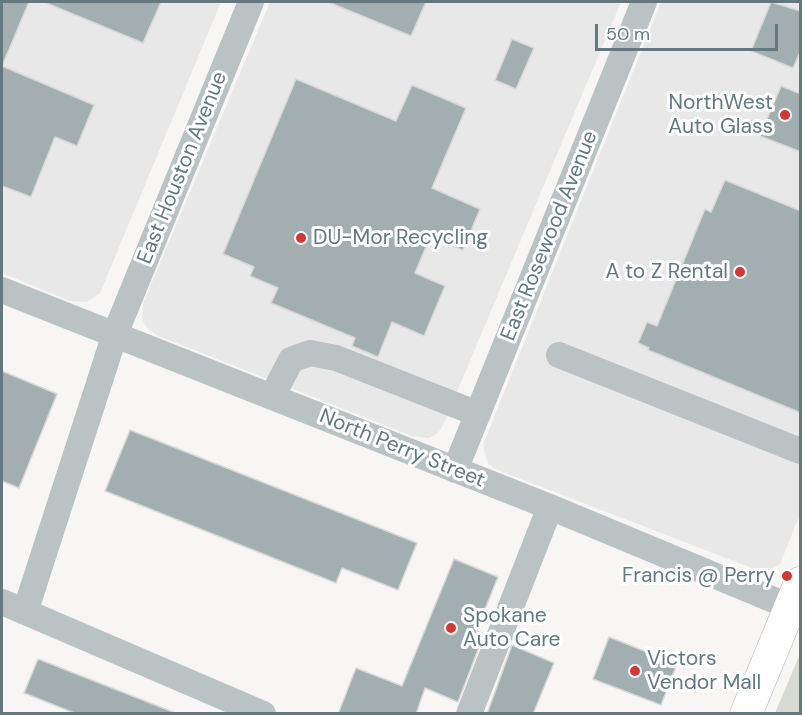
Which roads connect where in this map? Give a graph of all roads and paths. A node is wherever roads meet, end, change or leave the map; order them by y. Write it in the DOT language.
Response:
graph roads {
  1 [pos="251,2"];
  2 [pos="644,2"];
  3 [pos="2,291"];
  4 [pos="115,334"];
  5 [pos="559,355"];
  6 [pos="272,397"];
  7 [pos="478,414"];
  8 [pos="801,451"];
  9 [pos="455,470"];
  10 [pos="550,507"];
  11 [pos="797,600"];
  12 [pos="2,602"];
  13 [pos="25,612"];
  14 [pos="264,714"];
  15 [pos="470,714"];
  16 [pos="746,714"];
  1 -- 4 [label="street, East Houston Avenue"];
  2 -- 7 [label="street, East Rosewood Avenue"];
  3 -- 4 [label="street, North Perry Street"];
  4 -- 6 [label="street, North Perry Street"];
  4 -- 13 [label="street, East Houston Avenue"];
  5 -- 8 [label="street"];
  6 -- 7 [label="street"];
  6 -- 9 [label="street, North Perry Street"];
  7 -- 9 [label="street, East Rosewood Avenue"];
  9 -- 10 [label="street, North Perry Street"];
  10 -- 11 [label="street, North Perry Street"];
  10 -- 15 [label="street"];
  11 -- 16 [label="main road"];
  12 -- 13 [label="street"];
  13 -- 14 [label="street"];
}
